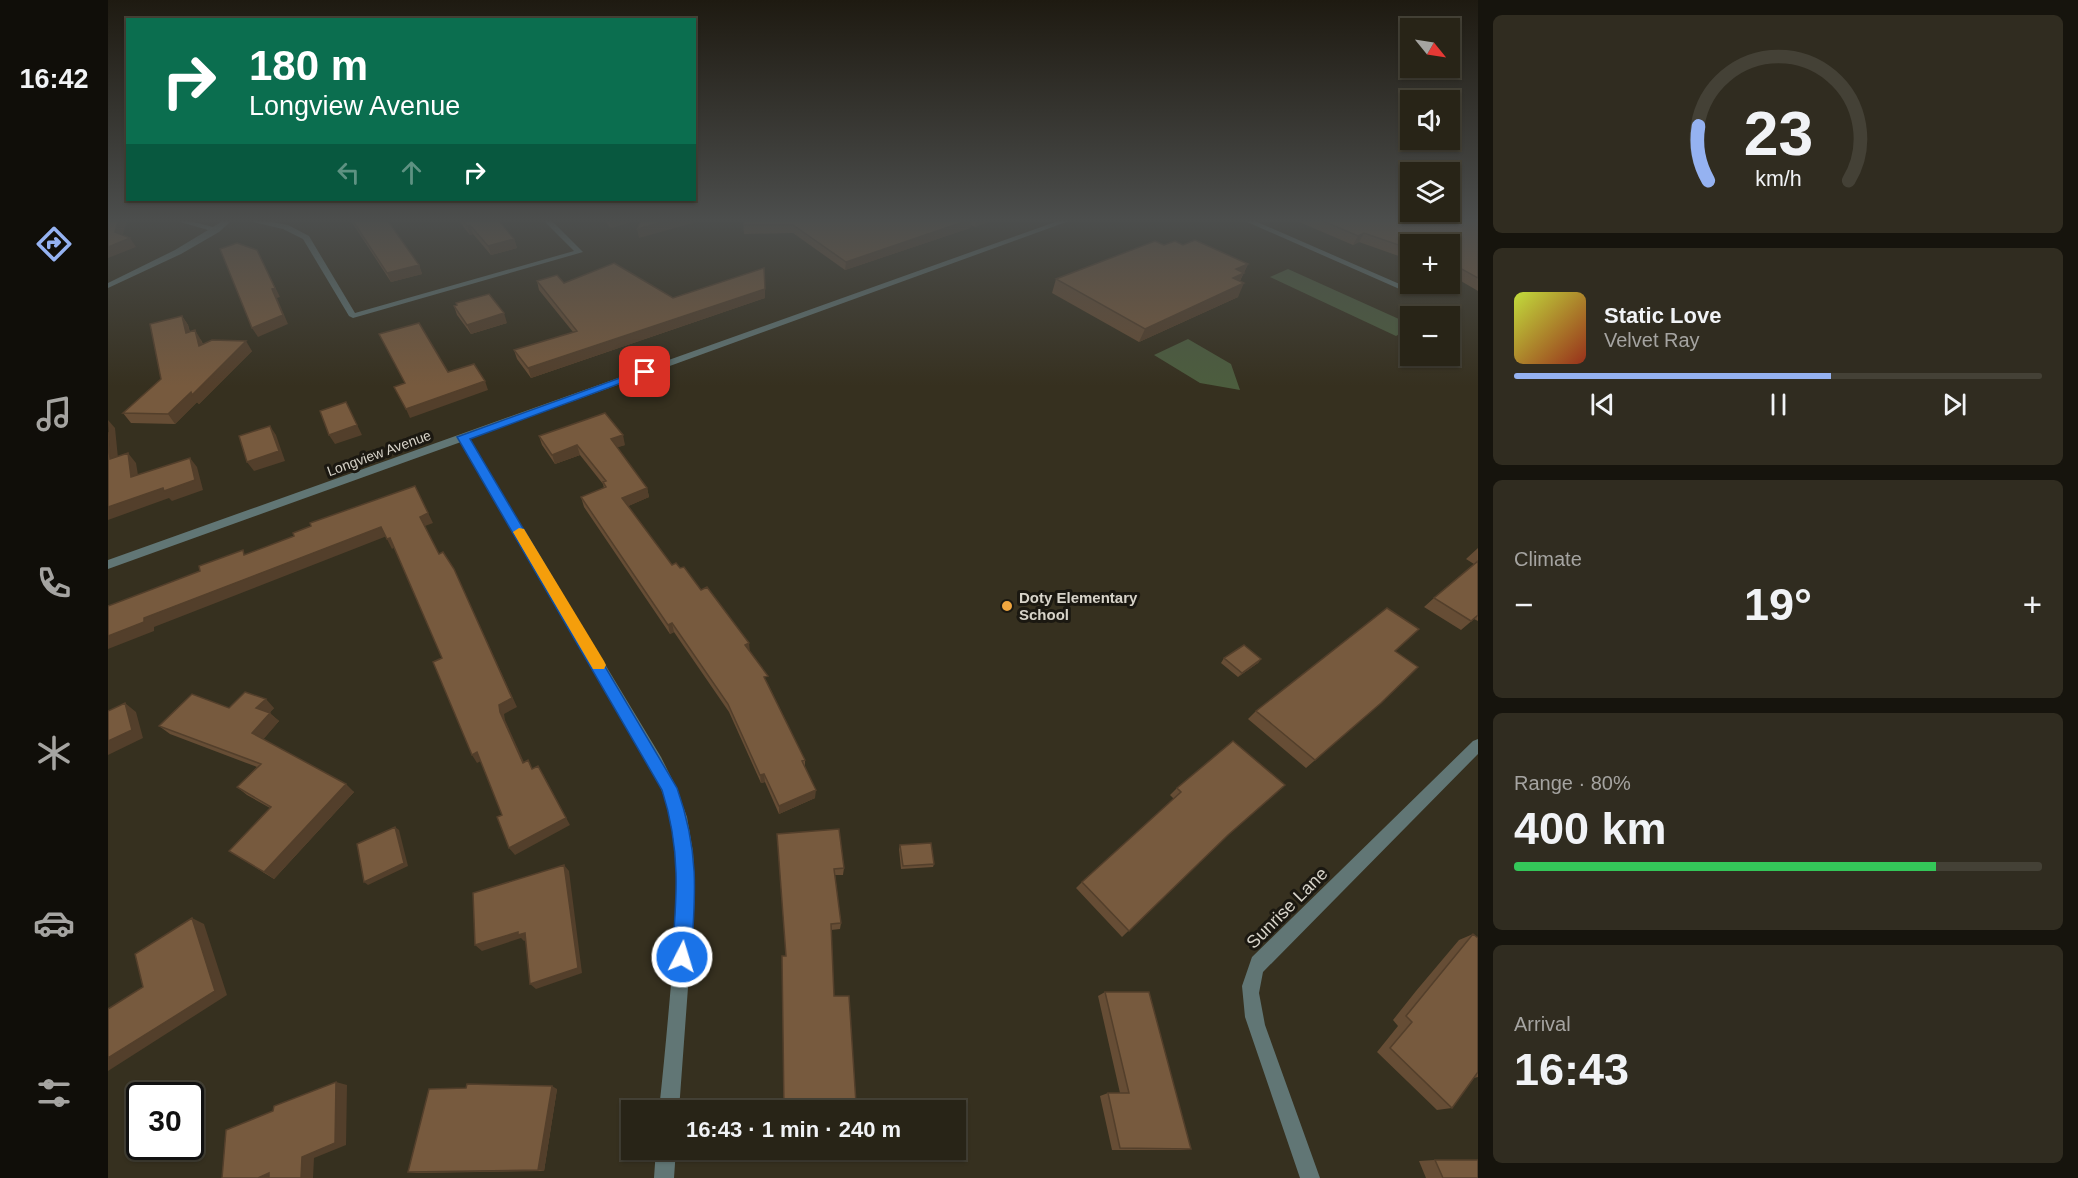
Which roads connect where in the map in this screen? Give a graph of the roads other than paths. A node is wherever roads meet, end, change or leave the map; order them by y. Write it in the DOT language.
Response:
graph roads {
  1 [pos="130,276"];
  2 [pos="328,276"];
  3 [pos="495,276"];
  4 [pos="913,276"];
  5 [pos="1377,276"];
  6 [pos="108,286"];
  7 [pos="1400,286"];
  8 [pos="463,437"];
  9 [pos="108,565"];
  10 [pos="1478,745"];
  11 [pos="670,1100"];
  12 [pos="665,1160"];
  13 [pos="664,1178"];
  14 [pos="1310,1178"];
  1 -- 6 [label="street"];
  2 -- 3 [label="street"];
  4 -- 8 [label="street, Longview Avenue"];
  5 -- 7 [label="street"];
  8 -- 9 [label="street, Longview Avenue"];
  8 -- 11 [label="street"];
  10 -- 14 [label="street, Sunrise Lane"];
  12 -- 13 [label="street"];
}
